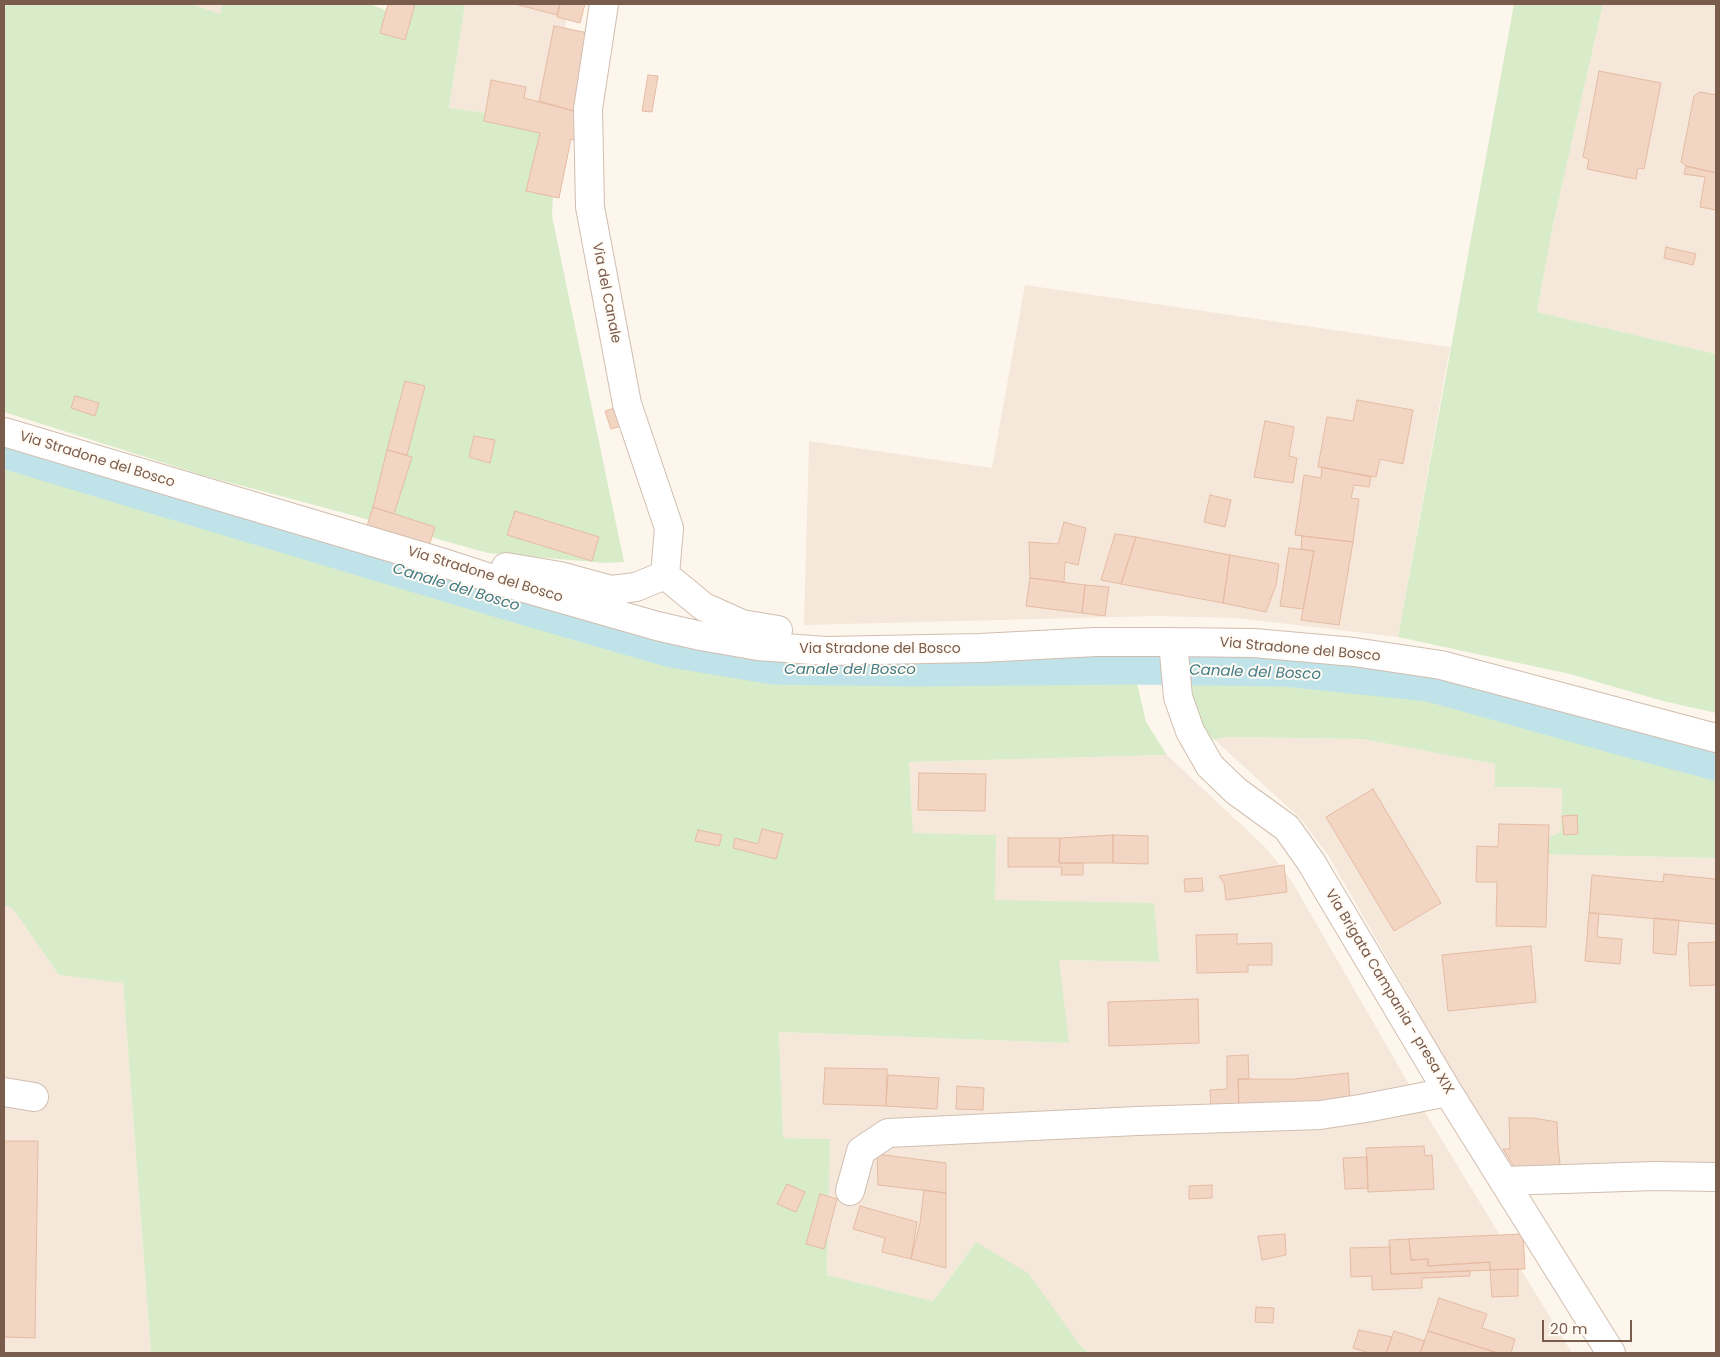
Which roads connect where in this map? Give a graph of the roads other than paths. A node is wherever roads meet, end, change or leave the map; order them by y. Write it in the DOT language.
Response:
graph roads {
  1 [pos="604,4"];
  2 [pos="4,432"];
  3 [pos="448,564"];
  4 [pos="665,575"];
  5 [pos="1174,642"];
  6 [pos="884,649"];
  7 [pos="1716,738"];
  8 [pos="4,1092"];
  9 [pos="1448,1092"];
  10 [pos="34,1097"];
  11 [pos="1716,1177"];
  12 [pos="1505,1182"];
  13 [pos="850,1191"];
  14 [pos="1611,1353"];
  1 -- 4 [label="street, Via del Canale"];
  2 -- 3 [label="street, Via Stradone del Bosco"];
  3 -- 4 [label="street"];
  3 -- 6 [label="street, Via Stradone del Bosco"];
  4 -- 6 [label="street"];
  5 -- 6 [label="street, Via Stradone del Bosco"];
  5 -- 7 [label="street, Via Stradone del Bosco"];
  5 -- 9 [label="street, Via Brigata Campania - presa XIX"];
  8 -- 10 [label="street"];
  9 -- 12 [label="street, Via Brigata Campania - presa XIX"];
  9 -- 13 [label="street"];
  11 -- 12 [label="street"];
  12 -- 14 [label="street, Via Brigata Campania - presa XIX"];
}
